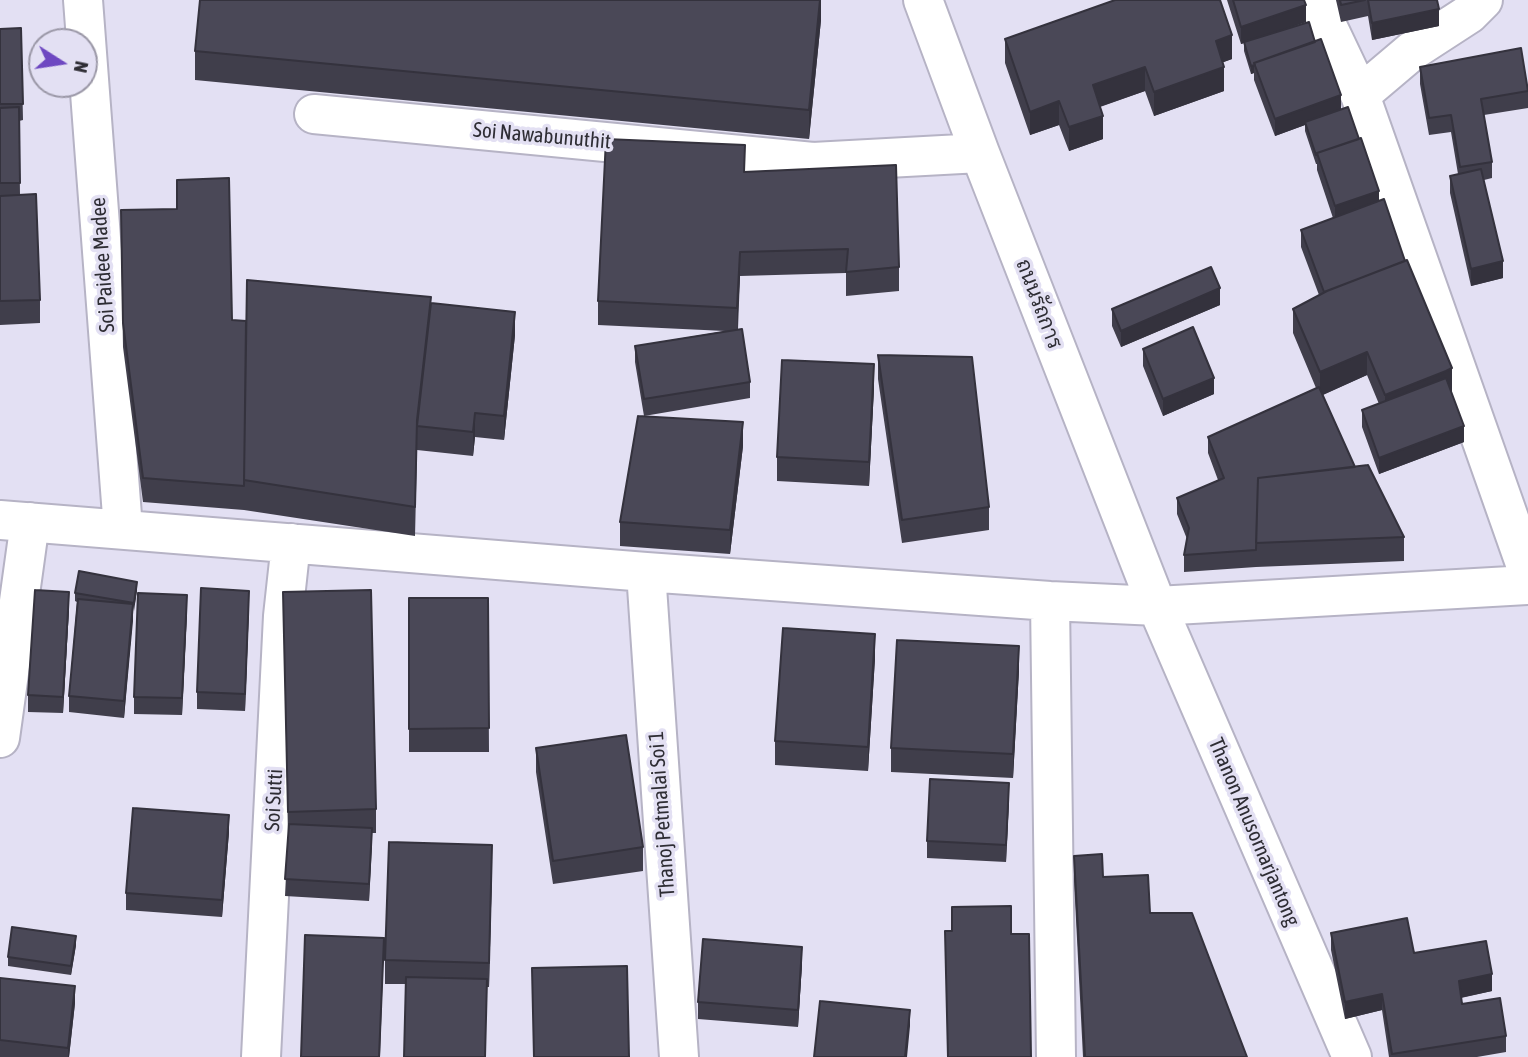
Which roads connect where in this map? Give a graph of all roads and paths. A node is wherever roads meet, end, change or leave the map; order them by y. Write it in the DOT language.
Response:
graph roads {
  1 [pos="83,0"];
  2 [pos="923,0"];
  3 [pos="1315,0"];
  4 [pos="1483,0"];
  5 [pos="1360,95"];
  6 [pos="314,114"];
  7 [pos="980,153"];
  8 [pos="15,521"];
  9 [pos="123,529"];
  10 [pos="291,543"];
  11 [pos="646,572"];
  12 [pos="1528,572"];
  13 [pos="1528,585"];
  14 [pos="1050,601"];
  15 [pos="1157,606"];
  16 [pos="0,738"];
  17 [pos="261,1057"];
  18 [pos="678,1057"];
  19 [pos="1056,1057"];
  20 [pos="1352,1057"];
  1 -- 9 [label="street, Soi Paidee Madee"];
  2 -- 7 [label="street, ถนนรัถการ"];
  3 -- 5 [label="street"];
  4 -- 5 [label="street"];
  5 -- 12 [label="street"];
  6 -- 7 [label="street, Soi Nawabunuthit"];
  7 -- 15 [label="street, ถนนรัถการ"];
  8 -- 9 [label="street"];
  8 -- 16 [label="street"];
  9 -- 10 [label="street"];
  10 -- 11 [label="street"];
  10 -- 17 [label="street, Soi Sutti"];
  11 -- 14 [label="street"];
  11 -- 18 [label="street, Thanoj Petmalai Soi 1"];
  13 -- 15 [label="street"];
  14 -- 15 [label="street"];
  14 -- 19 [label="street"];
  15 -- 20 [label="street, Thanon Anusornarjantong"];
}
